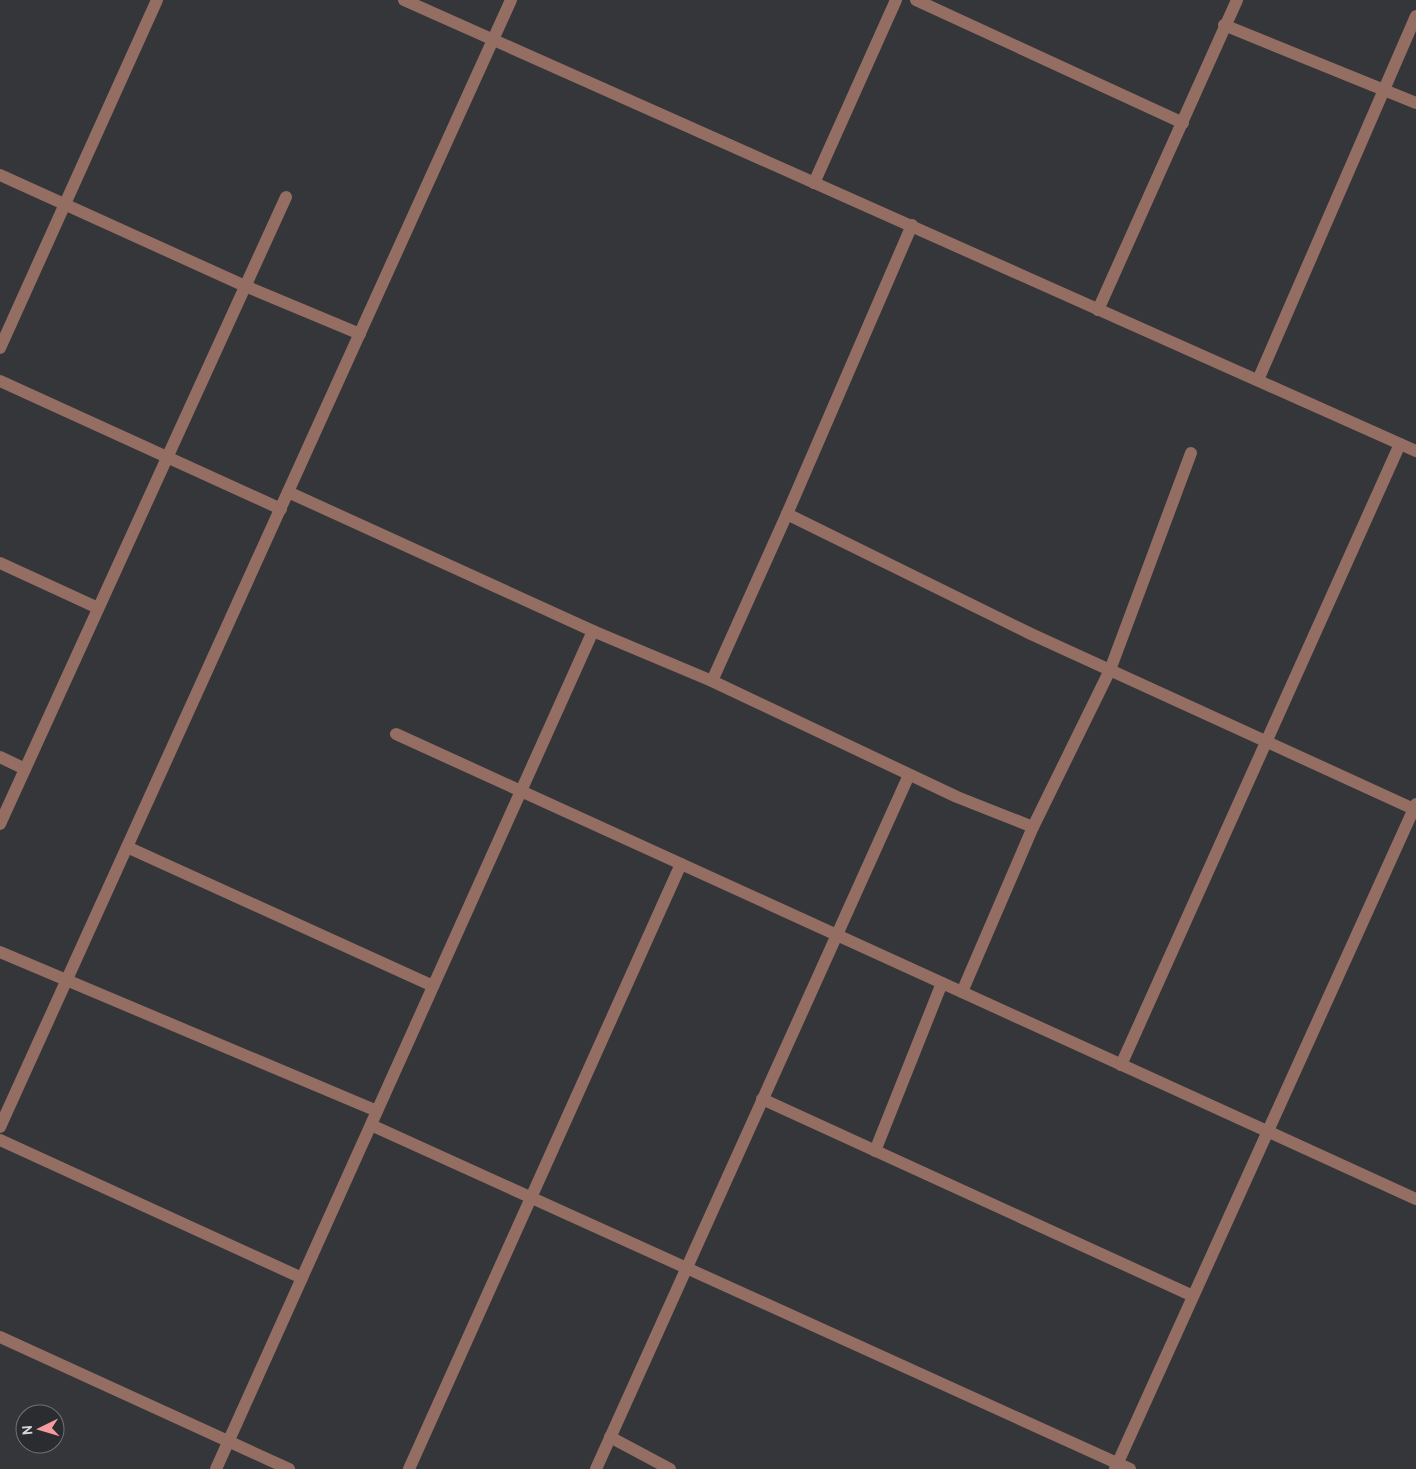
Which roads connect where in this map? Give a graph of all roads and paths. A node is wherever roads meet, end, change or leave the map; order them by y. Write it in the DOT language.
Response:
graph roads {
  1 [pos="157,0"];
  2 [pos="404,0"];
  3 [pos="512,0"];
  4 [pos="896,0"];
  5 [pos="916,0"];
  6 [pos="1237,0"];
  7 [pos="1416,16"];
  8 [pos="1224,25"];
  9 [pos="494,40"];
  10 [pos="1385,89"];
  11 [pos="1416,103"];
  12 [pos="1183,123"];
  13 [pos="0,175"];
  14 [pos="814,183"];
  15 [pos="286,197"];
  16 [pos="65,205"];
  17 [pos="912,226"];
  18 [pos="245,286"];
  19 [pos="1098,310"];
  20 [pos="360,334"];
  21 [pos="0,348"];
  22 [pos="1258,380"];
  23 [pos="0,381"];
  24 [pos="1400,444"];
  25 [pos="1416,451"];
  26 [pos="1191,453"];
  27 [pos="167,457"];
  28 [pos="288,492"];
  29 [pos="281,509"];
  30 [pos="787,514"];
  31 [pos="0,563"];
  32 [pos="98,608"];
  33 [pos="593,631"];
  34 [pos="1110,670"];
  35 [pos="712,681"];
  36 [pos="396,734"];
  37 [pos="1266,742"];
  38 [pos="0,757"];
  39 [pos="25,769"];
  40 [pos="908,775"];
  41 [pos="521,791"];
  42 [pos="1415,807"];
  43 [pos="0,824"];
  44 [pos="1034,827"];
  45 [pos="127,847"];
  46 [pos="681,864"];
  47 [pos="836,935"];
  48 [pos="0,952"];
  49 [pos="66,982"];
  50 [pos="942,983"];
  51 [pos="434,986"];
  52 [pos="962,992"];
  53 [pos="1121,1065"];
  54 [pos="762,1099"];
  55 [pos="377,1111"];
  56 [pos="371,1125"];
  57 [pos="0,1127"];
  58 [pos="1268,1131"];
  59 [pos="0,1140"];
  60 [pos="875,1151"];
  61 [pos="531,1198"];
  62 [pos="1416,1199"];
  63 [pos="686,1268"];
  64 [pos="302,1278"];
  65 [pos="1193,1296"];
  66 [pos="0,1337"];
  67 [pos="610,1437"];
  68 [pos="229,1442"];
  69 [pos="1116,1466"];
  70 [pos="216,1469"];
  71 [pos="289,1469"];
  72 [pos="409,1469"];
  73 [pos="596,1469"];
  74 [pos="670,1469"];
  75 [pos="1130,1469"];
  1 -- 16 [label="street"];
  2 -- 9 [label="street"];
  3 -- 9 [label="street"];
  4 -- 14 [label="street"];
  5 -- 12 [label="street"];
  6 -- 8 [label="street"];
  7 -- 10 [label="street"];
  8 -- 10 [label="street"];
  8 -- 12 [label="street"];
  9 -- 14 [label="street"];
  9 -- 20 [label="street"];
  10 -- 11 [label="street"];
  10 -- 22 [label="street"];
  12 -- 19 [label="street"];
  13 -- 16 [label="street"];
  14 -- 17 [label="street"];
  15 -- 18 [label="street"];
  16 -- 18 [label="street"];
  16 -- 21 [label="street"];
  17 -- 19 [label="street"];
  17 -- 30 [label="street"];
  18 -- 20 [label="street"];
  18 -- 27 [label="street"];
  19 -- 22 [label="street"];
  20 -- 28 [label="street"];
  22 -- 24 [label="street"];
  23 -- 27 [label="street"];
  24 -- 25 [label="street"];
  24 -- 37 [label="street"];
  26 -- 34 [label="street"];
  27 -- 29 [label="street"];
  27 -- 32 [label="street"];
  28 -- 29 [label="street"];
  28 -- 33 [label="street"];
  29 -- 45 [label="street"];
  30 -- 34 [label="street"];
  30 -- 35 [label="street"];
  31 -- 32 [label="street"];
  32 -- 39 [label="street"];
  33 -- 35 [label="street"];
  33 -- 41 [label="street"];
  34 -- 37 [label="street"];
  34 -- 44 [label="street"];
  35 -- 40 [label="street"];
  36 -- 41 [label="street"];
  37 -- 42 [label="street"];
  37 -- 53 [label="street"];
  38 -- 39 [label="street"];
  39 -- 43 [label="street"];
  40 -- 44 [label="street"];
  40 -- 47 [label="street"];
  41 -- 46 [label="street"];
  41 -- 51 [label="street"];
  42 -- 58 [label="street"];
  44 -- 52 [label="street"];
  45 -- 49 [label="street"];
  45 -- 51 [label="street"];
  46 -- 47 [label="street"];
  46 -- 61 [label="street"];
  47 -- 50 [label="street"];
  47 -- 54 [label="street"];
  48 -- 49 [label="street"];
  49 -- 55 [label="street"];
  49 -- 57 [label="street"];
  50 -- 52 [label="street"];
  50 -- 60 [label="street"];
  51 -- 55 [label="street"];
  52 -- 53 [label="street"];
  53 -- 58 [label="street"];
  54 -- 60 [label="street"];
  54 -- 63 [label="street"];
  55 -- 56 [label="street"];
  56 -- 61 [label="street"];
  56 -- 64 [label="street"];
  58 -- 62 [label="street"];
  58 -- 65 [label="street"];
  59 -- 64 [label="street"];
  60 -- 65 [label="street"];
  61 -- 63 [label="street"];
  61 -- 72 [label="street"];
  63 -- 67 [label="street"];
  63 -- 69 [label="street"];
  64 -- 68 [label="street"];
  65 -- 69 [label="street"];
  66 -- 68 [label="street"];
  67 -- 73 [label="street"];
  67 -- 74 [label="street"];
  68 -- 70 [label="street"];
  68 -- 71 [label="street"];
  69 -- 75 [label="street"];
}
